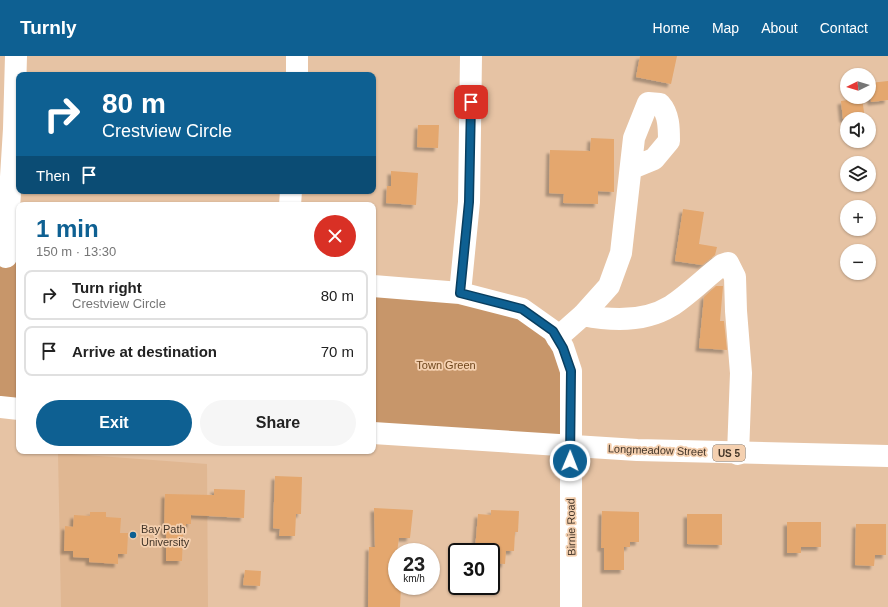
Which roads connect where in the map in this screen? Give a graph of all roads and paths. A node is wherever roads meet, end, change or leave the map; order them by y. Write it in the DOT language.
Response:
graph roads {
  1 [pos="16,56"];
  2 [pos="297,56"];
  3 [pos="471,56"];
  4 [pos="297,72"];
  5 [pos="632,168"];
  6 [pos="8,257"];
  7 [pos="376,286"];
  8 [pos="460,293"];
  9 [pos="583,315"];
  10 [pos="557,338"];
  11 [pos="0,407"];
  12 [pos="16,409"];
  13 [pos="376,433"];
  14 [pos="570,446"];
  15 [pos="738,454"];
  16 [pos="888,456"];
  17 [pos="571,607"];
  1 -- 6 [label="street"];
  2 -- 4 [label="street"];
  3 -- 8 [label="street"];
  5 -- 9 [label="street"];
  7 -- 8 [label="street"];
  8 -- 10 [label="street"];
  9 -- 10 [label="street"];
  9 -- 15 [label="street"];
  10 -- 14 [label="street"];
  11 -- 12 [label="street"];
  13 -- 14 [label="street, Longmeadow Street / US 5"];
  14 -- 15 [label="street, Longmeadow Street / US 5"];
  14 -- 17 [label="street, Birnie Road"];
  15 -- 16 [label="street, Longmeadow Street / US 5"];
}
